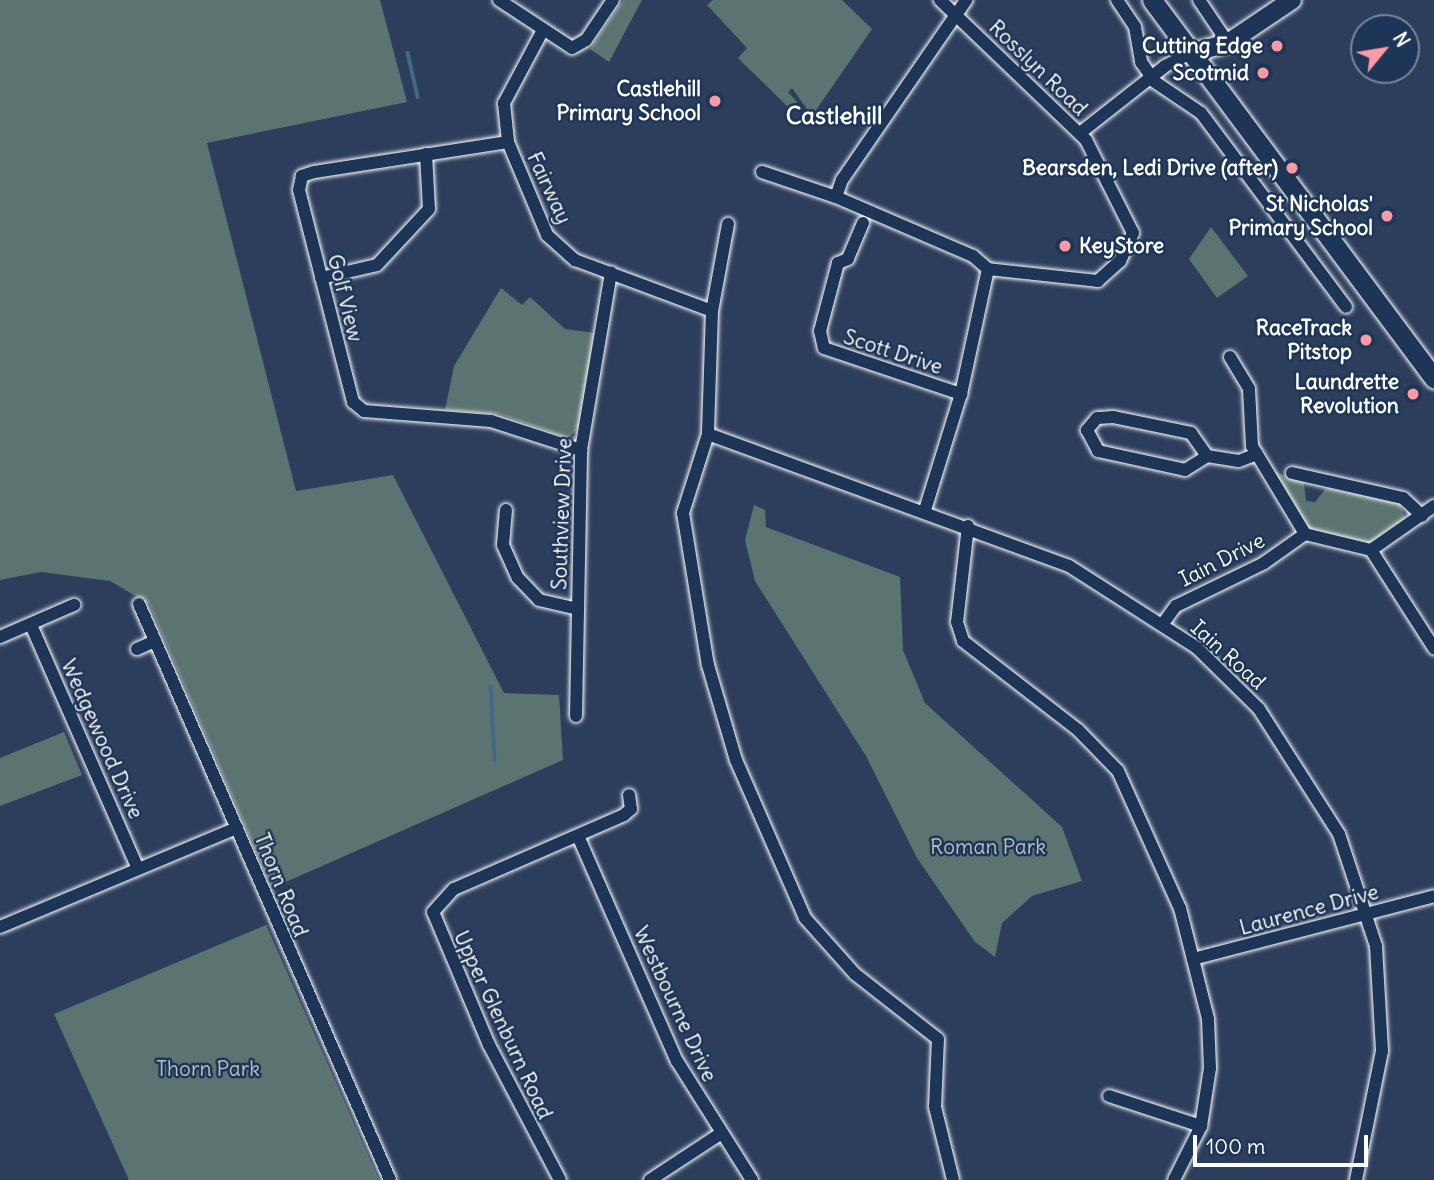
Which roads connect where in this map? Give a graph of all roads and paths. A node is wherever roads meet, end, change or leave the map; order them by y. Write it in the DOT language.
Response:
graph roads {
  1 [pos="499,0"];
  2 [pos="613,0"];
  3 [pos="940,0"];
  4 [pos="966,0"];
  5 [pos="1117,0"];
  6 [pos="1152,0"];
  7 [pos="1199,0"];
  8 [pos="1292,0"];
  9 [pos="956,15"];
  10 [pos="542,30"];
  11 [pos="1228,43"];
  12 [pos="1191,53"];
  13 [pos="1152,77"];
  14 [pos="1080,133"];
  15 [pos="508,142"];
  16 [pos="426,154"];
  17 [pos="762,172"];
  18 [pos="836,197"];
  19 [pos="863,223"];
  20 [pos="728,224"];
  21 [pos="988,269"];
  22 [pos="611,273"];
  23 [pos="321,278"];
  24 [pos="1346,307"];
  25 [pos="712,311"];
  26 [pos="1230,358"];
  27 [pos="1434,378"];
  28 [pos="961,394"];
  29 [pos="708,435"];
  30 [pos="581,450"];
  31 [pos="1207,456"];
  32 [pos="1259,459"];
  33 [pos="1292,473"];
  34 [pos="1434,506"];
  35 [pos="506,510"];
  36 [pos="925,510"];
  37 [pos="1422,516"];
  38 [pos="968,526"];
  39 [pos="1304,534"];
  40 [pos="1371,550"];
  41 [pos="139,604"];
  42 [pos="74,606"];
  43 [pos="578,609"];
  44 [pos="31,625"];
  45 [pos="1162,625"];
  46 [pos="0,638"];
  47 [pos="155,641"];
  48 [pos="1434,648"];
  49 [pos="137,649"];
  50 [pos="576,716"];
  51 [pos="629,795"];
  52 [pos="237,828"];
  53 [pos="578,836"];
  54 [pos="138,869"];
  55 [pos="1434,896"];
  56 [pos="1369,915"];
  57 [pos="0,927"];
  58 [pos="1193,959"];
  59 [pos="1109,1096"];
  60 [pos="1201,1126"];
  61 [pos="720,1134"];
  62 [pos="390,1180"];
  63 [pos="560,1180"];
  64 [pos="650,1180"];
  65 [pos="751,1180"];
  66 [pos="953,1180"];
  67 [pos="1174,1180"];
  68 [pos="1356,1180"];
  1 -- 10 [label="street"];
  2 -- 10 [label="street"];
  3 -- 9 [label="street, Rosslyn Road"];
  4 -- 9 [label="street"];
  5 -- 13 [label="street"];
  6 -- 12 [label="main road"];
  7 -- 11 [label="street"];
  8 -- 11 [label="street"];
  9 -- 14 [label="street, Rosslyn Road"];
  9 -- 18 [label="street"];
  10 -- 15 [label="street, Fairway"];
  11 -- 12 [label="street"];
  12 -- 13 [label="street"];
  12 -- 27 [label="main road"];
  13 -- 14 [label="street"];
  13 -- 24 [label="street"];
  14 -- 21 [label="street, Rosslyn Road"];
  15 -- 16 [label="street, Golf View"];
  15 -- 22 [label="street, Fairway"];
  16 -- 23 [label="street"];
  16 -- 23 [label="street, Golf View"];
  17 -- 18 [label="street"];
  18 -- 21 [label="street"];
  19 -- 28 [label="street, Scott Drive"];
  20 -- 25 [label="street"];
  21 -- 28 [label="street"];
  22 -- 25 [label="street, Fairway"];
  22 -- 30 [label="street, Southview Drive"];
  23 -- 30 [label="street, Golf View"];
  25 -- 29 [label="street"];
  26 -- 32 [label="street"];
  28 -- 36 [label="street"];
  29 -- 36 [label="street, Iain Road"];
  29 -- 66 [label="street"];
  30 -- 43 [label="street, Southview Drive"];
  31 -- 31 [label="street"];
  31 -- 32 [label="street"];
  32 -- 39 [label="street"];
  33 -- 37 [label="street"];
  34 -- 37 [label="street"];
  35 -- 43 [label="street"];
  36 -- 38 [label="street, Iain Road"];
  37 -- 40 [label="street"];
  38 -- 45 [label="street, Iain Road"];
  38 -- 58 [label="street"];
  39 -- 40 [label="street"];
  39 -- 45 [label="street, Iain Drive"];
  40 -- 48 [label="street"];
  41 -- 47 [label="street, Thorn Road"];
  42 -- 44 [label="street"];
  43 -- 50 [label="street, Southview Drive"];
  44 -- 46 [label="street"];
  44 -- 54 [label="street, Wedgewood Drive"];
  45 -- 56 [label="street, Iain Road"];
  47 -- 49 [label="street"];
  47 -- 52 [label="street, Thorn Road"];
  51 -- 53 [label="street, Upper Glenburn Road"];
  52 -- 54 [label="street"];
  52 -- 62 [label="street, Thorn Road"];
  53 -- 61 [label="street, Westbourne Drive"];
  53 -- 63 [label="street, Upper Glenburn Road"];
  54 -- 57 [label="street"];
  55 -- 56 [label="street, Laurence Drive"];
  56 -- 58 [label="street, Laurence Drive"];
  56 -- 68 [label="street, Iain Road"];
  58 -- 60 [label="street"];
  59 -- 60 [label="street"];
  60 -- 67 [label="street"];
  61 -- 64 [label="street"];
  61 -- 65 [label="street, Westbourne Drive"];
}
